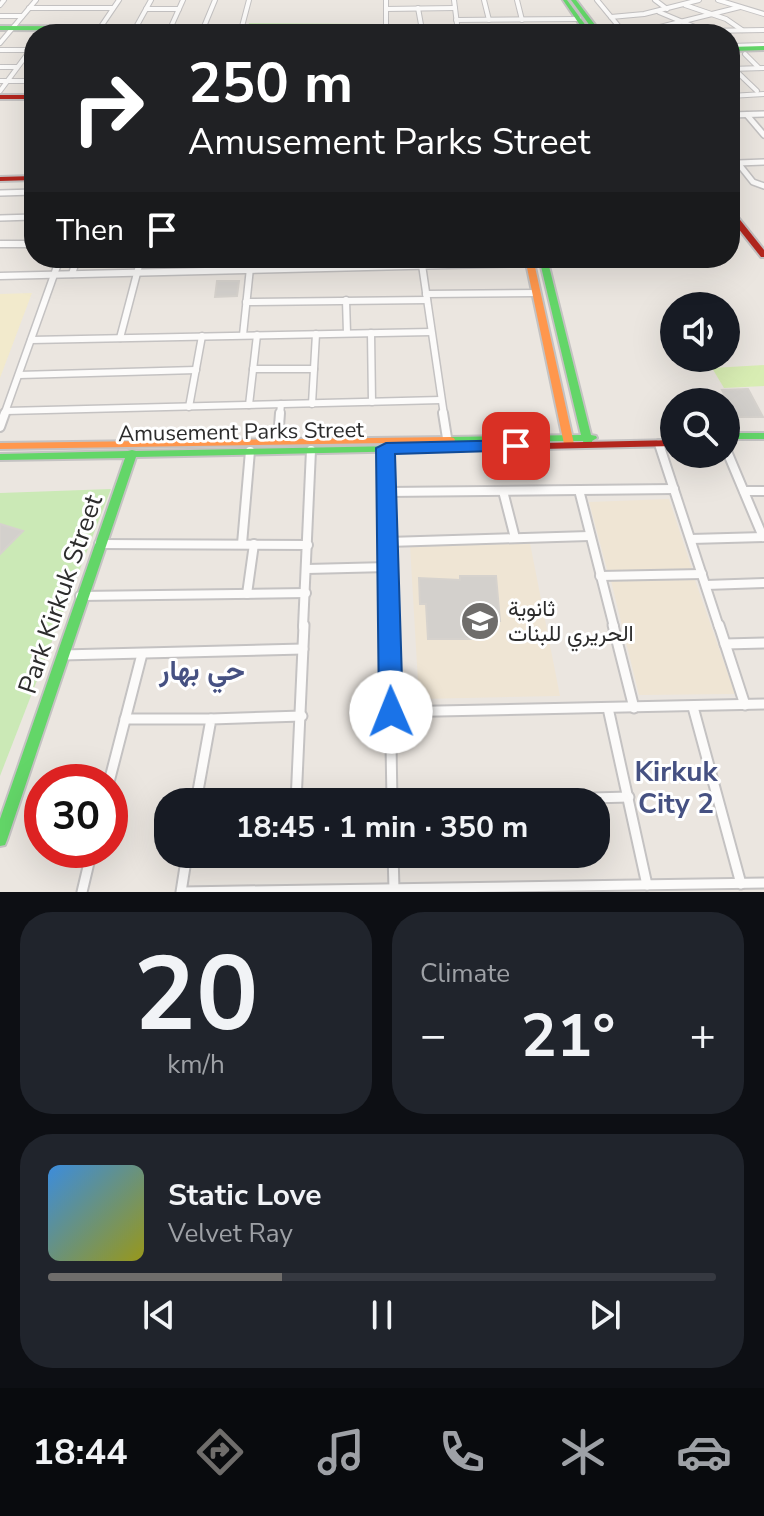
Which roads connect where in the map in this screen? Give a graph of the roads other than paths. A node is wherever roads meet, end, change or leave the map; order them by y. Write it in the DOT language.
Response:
graph roads {
  1 [pos="36,0"];
  2 [pos="101,0"];
  3 [pos="119,0"];
  4 [pos="151,0"];
  5 [pos="183,0"];
  6 [pos="215,0"];
  7 [pos="249,0"];
  8 [pos="386,0"];
  9 [pos="454,0"];
  10 [pos="484,0"];
  11 [pos="517,0"];
  12 [pos="565,0"];
  13 [pos="573,0"];
  14 [pos="597,0"];
  15 [pos="655,0"];
  16 [pos="699,0"];
  17 [pos="718,0"];
  18 [pos="683,4"];
  19 [pos="740,7"];
  20 [pos="29,8"];
  21 [pos="95,8"];
  22 [pos="113,8"];
  23 [pos="418,8"];
  24 [pos="455,8"];
  25 [pos="146,9"];
  26 [pos="179,9"];
  27 [pos="386,9"];
  28 [pos="667,9"];
  29 [pos="657,11"];
  30 [pos="712,14"];
  31 [pos="764,14"];
  32 [pos="579,15"];
  33 [pos="638,15"];
  34 [pos="0,16"];
  35 [pos="22,16"];
  36 [pos="611,17"];
  37 [pos="456,20"];
  38 [pos="489,20"];
  39 [pos="522,20"];
  40 [pos="684,21"];
  41 [pos="101,24"];
  42 [pos="138,24"];
  43 [pos="172,24"];
  44 [pos="205,24"];
  45 [pos="243,24"];
  46 [pos="386,24"];
  47 [pos="421,24"];
  48 [pos="457,24"];
  49 [pos="584,24"];
  50 [pos="588,24"];
  51 [pos="617,24"];
  52 [pos="672,24"];
  53 [pos="688,24"];
  54 [pos="731,24"];
  55 [pos="0,28"];
  56 [pos="12,28"];
  57 [pos="24,29"];
  58 [pos="742,30"];
  59 [pos="764,30"];
  60 [pos="0,43"];
  61 [pos="764,46"];
  62 [pos="740,47"];
  63 [pos="0,50"];
  64 [pos="24,50"];
  65 [pos="740,54"];
  66 [pos="745,54"];
  67 [pos="764,54"];
  68 [pos="24,58"];
  69 [pos="0,67"];
  70 [pos="17,67"];
  71 [pos="762,68"];
  72 [pos="740,69"];
  73 [pos="740,76"];
  74 [pos="0,81"];
  75 [pos="7,81"];
  76 [pos="24,81"];
  77 [pos="757,91"];
  78 [pos="764,92"];
  79 [pos="740,93"];
  80 [pos="740,93"];
  81 [pos="0,94"];
  82 [pos="24,96"];
  83 [pos="764,114"];
  84 [pos="740,115"];
  85 [pos="747,115"];
  86 [pos="764,135"];
  87 [pos="764,162"];
  88 [pos="740,163"];
  89 [pos="740,166"];
  90 [pos="24,176"];
  91 [pos="0,177"];
  92 [pos="764,186"];
  93 [pos="24,192"];
  94 [pos="0,193"];
  95 [pos="24,217"];
  96 [pos="0,218"];
  97 [pos="740,225"];
  98 [pos="0,244"];
  99 [pos="24,244"];
  100 [pos="762,252"];
  101 [pos="56,268"];
  102 [pos="74,268"];
  103 [pos="140,268"];
  104 [pos="250,268"];
  105 [pos="265,268"];
  106 [pos="422,268"];
  107 [pos="531,268"];
  108 [pos="546,268"];
  109 [pos="197,270"];
  110 [pos="139,272"];
  111 [pos="54,274"];
  112 [pos="72,274"];
  113 [pos="0,276"];
  114 [pos="536,293"];
  115 [pos="427,297"];
  116 [pos="346,300"];
  117 [pos="246,302"];
  118 [pos="542,321"];
  119 [pos="559,322"];
  120 [pos="431,332"];
  121 [pos="347,333"];
  122 [pos="371,333"];
  123 [pos="316,334"];
  124 [pos="243,335"];
  125 [pos="257,335"];
  126 [pos="202,336"];
  127 [pos="120,338"];
  128 [pos="31,340"];
  129 [pos="253,369"];
  130 [pos="314,369"];
  131 [pos="196,370"];
  132 [pos="19,375"];
  133 [pos="441,400"];
  134 [pos="372,402"];
  135 [pos="281,404"];
  136 [pos="312,404"];
  137 [pos="249,405"];
  138 [pos="189,407"];
  139 [pos="6,411"];
  140 [pos="0,427"];
  141 [pos="764,436"];
  142 [pos="447,438"];
  143 [pos="660,438"];
  144 [pos="740,438"];
  145 [pos="278,440"];
  146 [pos="740,440"];
  147 [pos="568,441"];
  148 [pos="587,441"];
  149 [pos="764,442"];
  150 [pos="659,444"];
  151 [pos="0,446"];
  152 [pos="198,447"];
  153 [pos="386,448"];
  154 [pos="311,450"];
  155 [pos="250,451"];
  156 [pos="132,453"];
  157 [pos="0,457"];
  158 [pos="734,468"];
  159 [pos="674,489"];
  160 [pos="579,490"];
  161 [pos="503,491"];
  162 [pos="744,491"];
  163 [pos="764,491"];
  164 [pos="387,492"];
  165 [pos="589,536"];
  166 [pos="764,537"];
  167 [pos="515,538"];
  168 [pos="691,539"];
  169 [pos="388,542"];
  170 [pos="99,544"];
  171 [pos="242,544"];
  172 [pos="254,544"];
  173 [pos="308,545"];
  174 [pos="388,567"];
  175 [pos="307,569"];
  176 [pos="702,574"];
  177 [pos="600,576"];
  178 [pos="764,583"];
  179 [pos="706,585"];
  180 [pos="306,593"];
  181 [pos="247,594"];
  182 [pos="80,596"];
  183 [pos="764,643"];
  184 [pos="725,644"];
  185 [pos="303,649"];
  186 [pos="142,654"];
  187 [pos="62,655"];
  188 [pos="764,704"];
  189 [pos="745,705"];
  190 [pos="693,707"];
  191 [pos="608,708"];
  192 [pos="634,708"];
  193 [pos="391,712"];
  194 [pos="302,716"];
  195 [pos="125,719"];
  196 [pos="211,719"];
  197 [pos="114,764"];
  198 [pos="199,788"];
  199 [pos="297,788"];
  200 [pos="392,788"];
  201 [pos="629,797"];
  202 [pos="610,798"];
  203 [pos="0,840"];
  204 [pos="88,868"];
  205 [pos="185,868"];
  206 [pos="391,868"];
  207 [pos="764,883"];
  208 [pos="741,884"];
  209 [pos="647,885"];
  210 [pos="681,888"];
  211 [pos="703,888"];
  212 [pos="595,889"];
  213 [pos="388,890"];
  214 [pos="297,891"];
  215 [pos="82,892"];
  216 [pos="181,892"];
  1 -- 20 [label="street"];
  2 -- 21 [label="street"];
  3 -- 22 [label="street"];
  4 -- 25 [label="street"];
  5 -- 26 [label="street"];
  6 -- 44 [label="street"];
  7 -- 45 [label="street"];
  8 -- 27 [label="street"];
  9 -- 24 [label="street"];
  10 -- 38 [label="street"];
  11 -- 39 [label="street"];
  12 -- 32 [label="main road"];
  13 -- 32 [label="main road"];
  14 -- 36 [label="street"];
  15 -- 28 [label="street"];
  16 -- 18 [label="street"];
  17 -- 19 [label="street"];
  18 -- 28 [label="street"];
  18 -- 30 [label="street"];
  19 -- 30 [label="street"];
  19 -- 31 [label="street"];
  20 -- 21 [label="street"];
  20 -- 35 [label="street"];
  21 -- 22 [label="street"];
  22 -- 41 [label="street"];
  23 -- 24 [label="street"];
  23 -- 27 [label="street"];
  23 -- 47 [label="street"];
  24 -- 37 [label="street"];
  25 -- 26 [label="street"];
  25 -- 42 [label="street"];
  26 -- 43 [label="street"];
  27 -- 46 [label="street"];
  28 -- 29 [label="street"];
  28 -- 33 [label="street"];
  29 -- 33 [label="street"];
  29 -- 40 [label="street"];
  30 -- 40 [label="street"];
  30 -- 54 [label="street"];
  32 -- 39 [label="street"];
  32 -- 49 [label="main road"];
  32 -- 50 [label="main road"];
  33 -- 36 [label="street"];
  34 -- 35 [label="street"];
  35 -- 56 [label="street"];
  36 -- 51 [label="street"];
  37 -- 38 [label="street"];
  37 -- 48 [label="street"];
  38 -- 39 [label="street"];
  40 -- 52 [label="street"];
  40 -- 53 [label="street"];
  55 -- 56 [label="main road"];
  56 -- 57 [label="main road"];
  56 -- 60 [label="street"];
  58 -- 59 [label="street"];
  61 -- 62 [label="main road"];
  63 -- 64 [label="street"];
  65 -- 66 [label="main road"];
  66 -- 67 [label="main road"];
  66 -- 71 [label="street"];
  68 -- 70 [label="street"];
  69 -- 70 [label="street"];
  70 -- 75 [label="street"];
  71 -- 72 [label="street"];
  73 -- 77 [label="street"];
  74 -- 75 [label="street"];
  75 -- 76 [label="street"];
  75 -- 81 [label="street"];
  77 -- 78 [label="street"];
  77 -- 79 [label="street"];
  78 -- 80 [label="street"];
  81 -- 82 [label="main road"];
  83 -- 85 [label="street"];
  84 -- 85 [label="street"];
  85 -- 86 [label="street"];
  87 -- 88 [label="street"];
  89 -- 92 [label="street"];
  90 -- 91 [label="main road"];
  93 -- 94 [label="street"];
  95 -- 96 [label="street"];
  97 -- 100 [label="main road"];
  98 -- 99 [label="street"];
  101 -- 111 [label="street"];
  102 -- 112 [label="street"];
  103 -- 110 [label="street"];
  104 -- 105 [label="street"];
  104 -- 109 [label="street"];
  104 -- 117 [label="street"];
  106 -- 115 [label="street"];
  107 -- 114 [label="main road"];
  108 -- 119 [label="main road"];
  109 -- 110 [label="street"];
  110 -- 112 [label="street"];
  110 -- 127 [label="street"];
  111 -- 112 [label="street"];
  111 -- 113 [label="street"];
  111 -- 128 [label="street"];
  114 -- 115 [label="street"];
  114 -- 118 [label="main road"];
  115 -- 116 [label="street"];
  115 -- 120 [label="street"];
  116 -- 117 [label="street"];
  116 -- 121 [label="street"];
  117 -- 124 [label="street"];
  118 -- 119 [label="main road"];
  118 -- 147 [label="main road"];
  119 -- 148 [label="main road"];
  120 -- 122 [label="street"];
  120 -- 133 [label="street"];
  121 -- 122 [label="street"];
  121 -- 123 [label="street"];
  122 -- 134 [label="street"];
  123 -- 125 [label="street"];
  123 -- 130 [label="street"];
  124 -- 125 [label="street"];
  124 -- 126 [label="street"];
  125 -- 129 [label="street"];
  126 -- 127 [label="street"];
  126 -- 131 [label="street"];
  127 -- 128 [label="street"];
  128 -- 132 [label="street"];
  129 -- 130 [label="street"];
  129 -- 137 [label="street"];
  130 -- 136 [label="street"];
  131 -- 132 [label="street"];
  131 -- 138 [label="street"];
  132 -- 139 [label="street"];
  133 -- 134 [label="street"];
  133 -- 142 [label="street"];
  134 -- 136 [label="street"];
  135 -- 136 [label="street"];
  135 -- 137 [label="street"];
  135 -- 145 [label="street"];
  137 -- 138 [label="street"];
  138 -- 139 [label="street"];
  139 -- 140 [label="street"];
  141 -- 144 [label="main road"];
  142 -- 145 [label="main road, Amusement Parks Street"];
  142 -- 147 [label="main road, Amusement Parks Street"];
  143 -- 148 [label="main road, Amusement Parks Street"];
  145 -- 152 [label="main road, Amusement Parks Street"];
  146 -- 149 [label="main road"];
  147 -- 148 [label="main road, Amusement Parks Street"];
  147 -- 153 [label="main road, Amusement Parks Street"];
  148 -- 150 [label="main road, Amusement Parks Street"];
  150 -- 159 [label="street"];
  151 -- 152 [label="main road, Amusement Parks Street"];
  152 -- 155 [label="main road, Amusement Parks Street"];
  152 -- 156 [label="main road, Amusement Parks Street"];
  153 -- 154 [label="main road, Amusement Parks Street"];
  153 -- 164 [label="street"];
  154 -- 155 [label="main road, Amusement Parks Street"];
  154 -- 173 [label="street"];
  155 -- 171 [label="street"];
  156 -- 157 [label="main road, Amusement Parks Street"];
  156 -- 170 [label="main road, Park Kirkuk Street"];
  158 -- 162 [label="street"];
  159 -- 160 [label="street"];
  159 -- 168 [label="street"];
  160 -- 161 [label="street"];
  160 -- 165 [label="street"];
  161 -- 164 [label="street"];
  161 -- 167 [label="street"];
  162 -- 163 [label="street"];
  162 -- 166 [label="street"];
  164 -- 169 [label="street"];
  165 -- 167 [label="street"];
  165 -- 177 [label="street"];
  166 -- 168 [label="street"];
  167 -- 169 [label="street"];
  168 -- 176 [label="street"];
  169 -- 174 [label="street"];
  170 -- 171 [label="street"];
  170 -- 182 [label="main road, Park Kirkuk Street"];
  171 -- 172 [label="street"];
  172 -- 173 [label="street"];
  172 -- 181 [label="street"];
  173 -- 175 [label="street"];
  174 -- 175 [label="street"];
  174 -- 193 [label="street"];
  175 -- 180 [label="street"];
  176 -- 177 [label="street"];
  176 -- 179 [label="street"];
  177 -- 192 [label="street"];
  178 -- 179 [label="street"];
  179 -- 184 [label="street"];
  180 -- 181 [label="street"];
  180 -- 185 [label="street"];
  181 -- 182 [label="street"];
  182 -- 187 [label="main road, Park Kirkuk Street"];
  183 -- 184 [label="street"];
  184 -- 189 [label="street"];
  185 -- 186 [label="street"];
  185 -- 194 [label="street"];
  186 -- 187 [label="street"];
  186 -- 195 [label="street"];
  187 -- 203 [label="main road, Park Kirkuk Street"];
  188 -- 189 [label="street"];
  189 -- 190 [label="street"];
  190 -- 192 [label="street"];
  190 -- 208 [label="street"];
  191 -- 192 [label="street"];
  191 -- 193 [label="street"];
  191 -- 201 [label="street"];
  193 -- 200 [label="street"];
  194 -- 196 [label="street"];
  194 -- 199 [label="street"];
  195 -- 196 [label="street"];
  195 -- 197 [label="street"];
  196 -- 198 [label="street"];
  201 -- 202 [label="street"];
  201 -- 209 [label="street"];
  204 -- 215 [label="street"];
  205 -- 216 [label="street"];
  206 -- 213 [label="street"];
  207 -- 208 [label="street"];
  208 -- 211 [label="street"];
  209 -- 210 [label="street"];
  209 -- 212 [label="street"];
  210 -- 211 [label="street"];
  212 -- 213 [label="street"];
  213 -- 214 [label="street"];
  214 -- 216 [label="street"];
}
